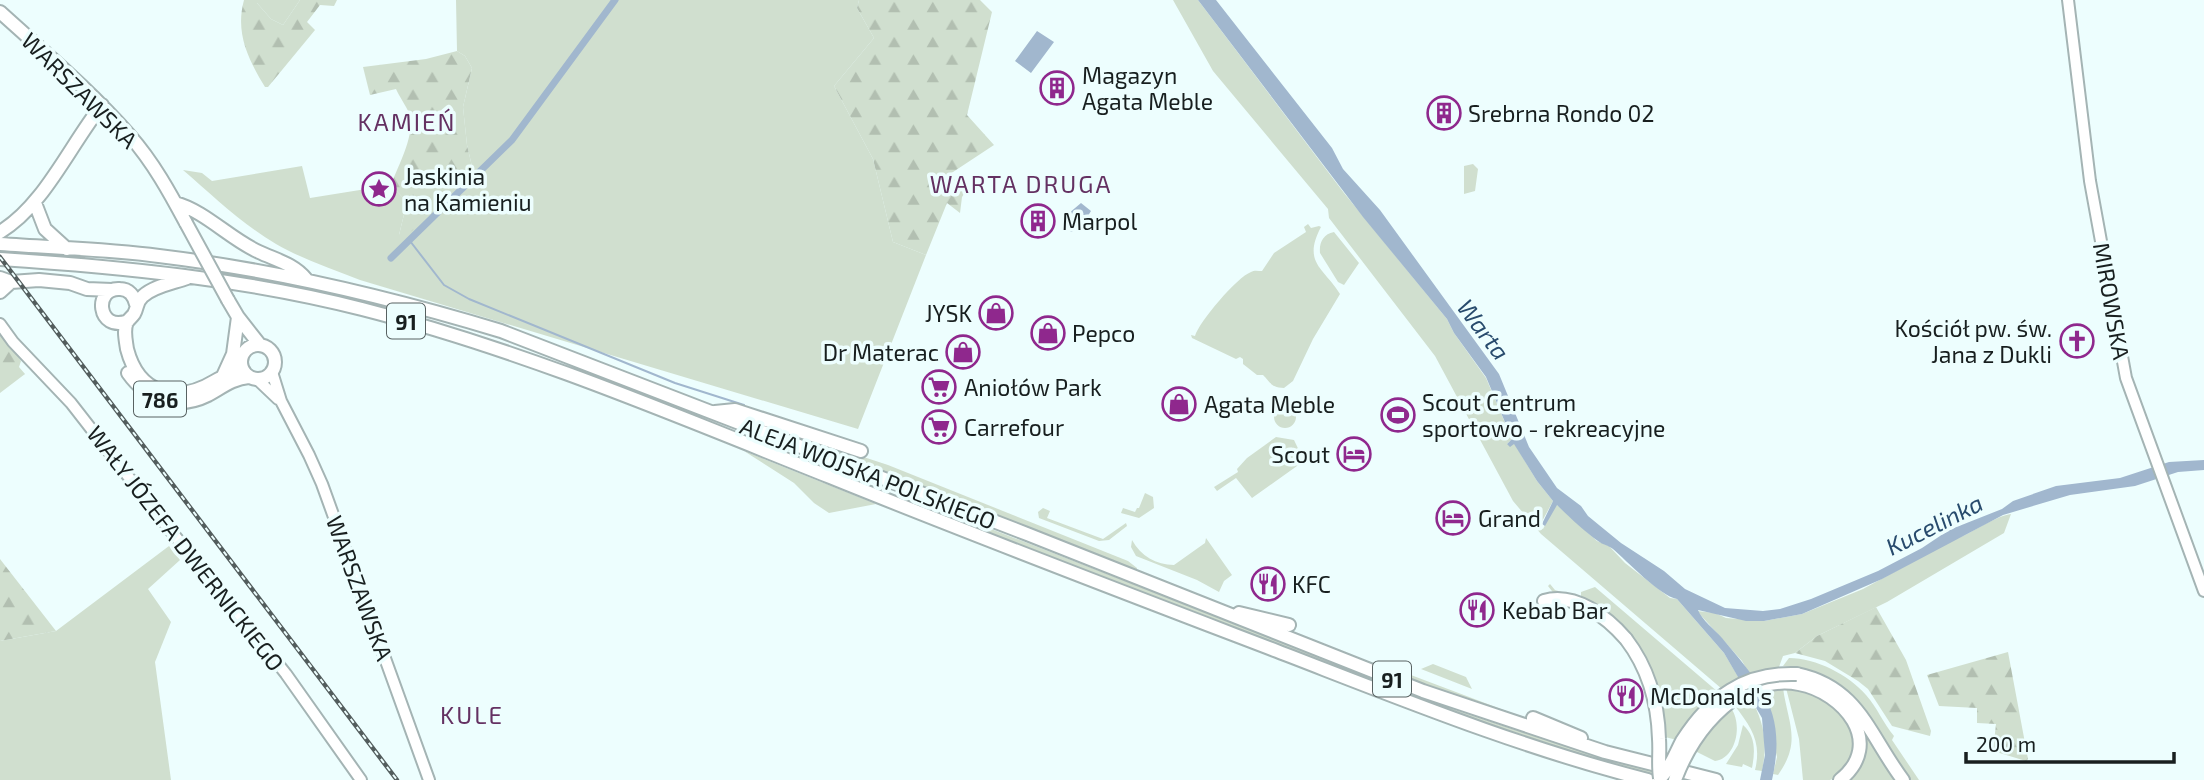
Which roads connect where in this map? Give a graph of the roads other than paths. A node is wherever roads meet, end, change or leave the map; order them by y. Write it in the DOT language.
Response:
graph roads {
  1 [pos="2068,0"];
  2 [pos="0,12"];
  3 [pos="102,105"];
  4 [pos="88,126"];
  5 [pos="124,129"];
  6 [pos="35,203"];
  7 [pos="175,203"];
  8 [pos="0,232"];
  9 [pos="0,244"];
  10 [pos="67,249"];
  11 [pos="0,259"];
  12 [pos="191,276"];
  13 [pos="306,279"];
  14 [pos="2,285"];
  15 [pos="87,289"];
  16 [pos="112,290"];
  17 [pos="102,304"];
  18 [pos="136,304"];
  19 [pos="121,322"];
  20 [pos="237,322"];
  21 [pos="0,324"];
  22 [pos="260,345"];
  23 [pos="245,351"];
  24 [pos="240,364"];
  25 [pos="272,372"];
  26 [pos="223,376"];
  27 [pos="253,379"];
  28 [pos="281,401"];
  29 [pos="712,412"];
  30 [pos="861,451"];
  31 [pos="2204,591"];
  32 [pos="1544,601"];
  33 [pos="1212,608"];
  34 [pos="1289,625"];
  35 [pos="1799,679"];
  36 [pos="1533,718"];
  37 [pos="1605,752"];
  38 [pos="1629,777"];
  39 [pos="1656,779"];
  40 [pos="361,780"];
  41 [pos="429,780"];
  42 [pos="1675,780"];
  43 [pos="1716,780"];
  44 [pos="1840,780"];
  45 [pos="1903,780"];
  1 -- 31 [label="street, MIROWSKA"];
  2 -- 3 [label="main road, WARSZAWSKA"];
  3 -- 4 [label="main road"];
  3 -- 5 [label="main road, WARSZAWSKA"];
  4 -- 5 [label="main road"];
  4 -- 6 [label="main road"];
  5 -- 7 [label="main road, WARSZAWSKA"];
  6 -- 8 [label="main road"];
  6 -- 10 [label="main road"];
  7 -- 13 [label="main road"];
  7 -- 20 [label="main road, WARSZAWSKA, bridge"];
  9 -- 10 [label="main road, ALEJA WOJSKA POLSKIEGO"];
  10 -- 13 [label="main road, ALEJA WOJSKA POLSKIEGO"];
  11 -- 12 [label="main road, ALEJA WOJSKA POLSKIEGO"];
  12 -- 18 [label="main road"];
  12 -- 38 [label="main road, ALEJA WOJSKA POLSKIEGO / 91"];
  13 -- 29 [label="main road, ALEJA WOJSKA POLSKIEGO / 91"];
  14 -- 15 [label="main road"];
  15 -- 16 [label="main road"];
  15 -- 17 [label="main road"];
  16 -- 17 [label="main road"];
  16 -- 18 [label="main road"];
  17 -- 19 [label="main road"];
  18 -- 19 [label="main road"];
  19 -- 26 [label="main road"];
  19 -- 27 [label="main road, 786"];
  20 -- 22 [label="main road, WARSZAWSKA"];
  20 -- 23 [label="main road, WARSZAWSKA"];
  20 -- 26 [label="main road"];
  21 -- 40 [label="street, WAŁY JÓZEFA DWERNICKIEGO"];
  22 -- 23 [label="main road"];
  22 -- 25 [label="main road"];
  23 -- 24 [label="main road"];
  24 -- 26 [label="main road"];
  24 -- 27 [label="main road"];
  25 -- 27 [label="main road"];
  25 -- 28 [label="street, WARSZAWSKA"];
  27 -- 28 [label="street, WARSZAWSKA"];
  28 -- 41 [label="street, WARSZAWSKA"];
  29 -- 30 [label="main road"];
  29 -- 33 [label="main road, ALEJA WOJSKA POLSKIEGO / 91"];
  32 -- 39 [label="main road, bridge"];
  33 -- 34 [label="main road"];
  33 -- 37 [label="main road, ALEJA WOJSKA POLSKIEGO / 91"];
  35 -- 39 [label="main road, bridge"];
  35 -- 42 [label="main road, bridge"];
  35 -- 44 [label="main road"];
  35 -- 45 [label="main road"];
  36 -- 37 [label="main road"];
  37 -- 43 [label="main road, ALEJA WOJSKA POLSKIEGO / 91"];
  38 -- 39 [label="main road, ALEJA WOJSKA POLSKIEGO / 91"];
}
